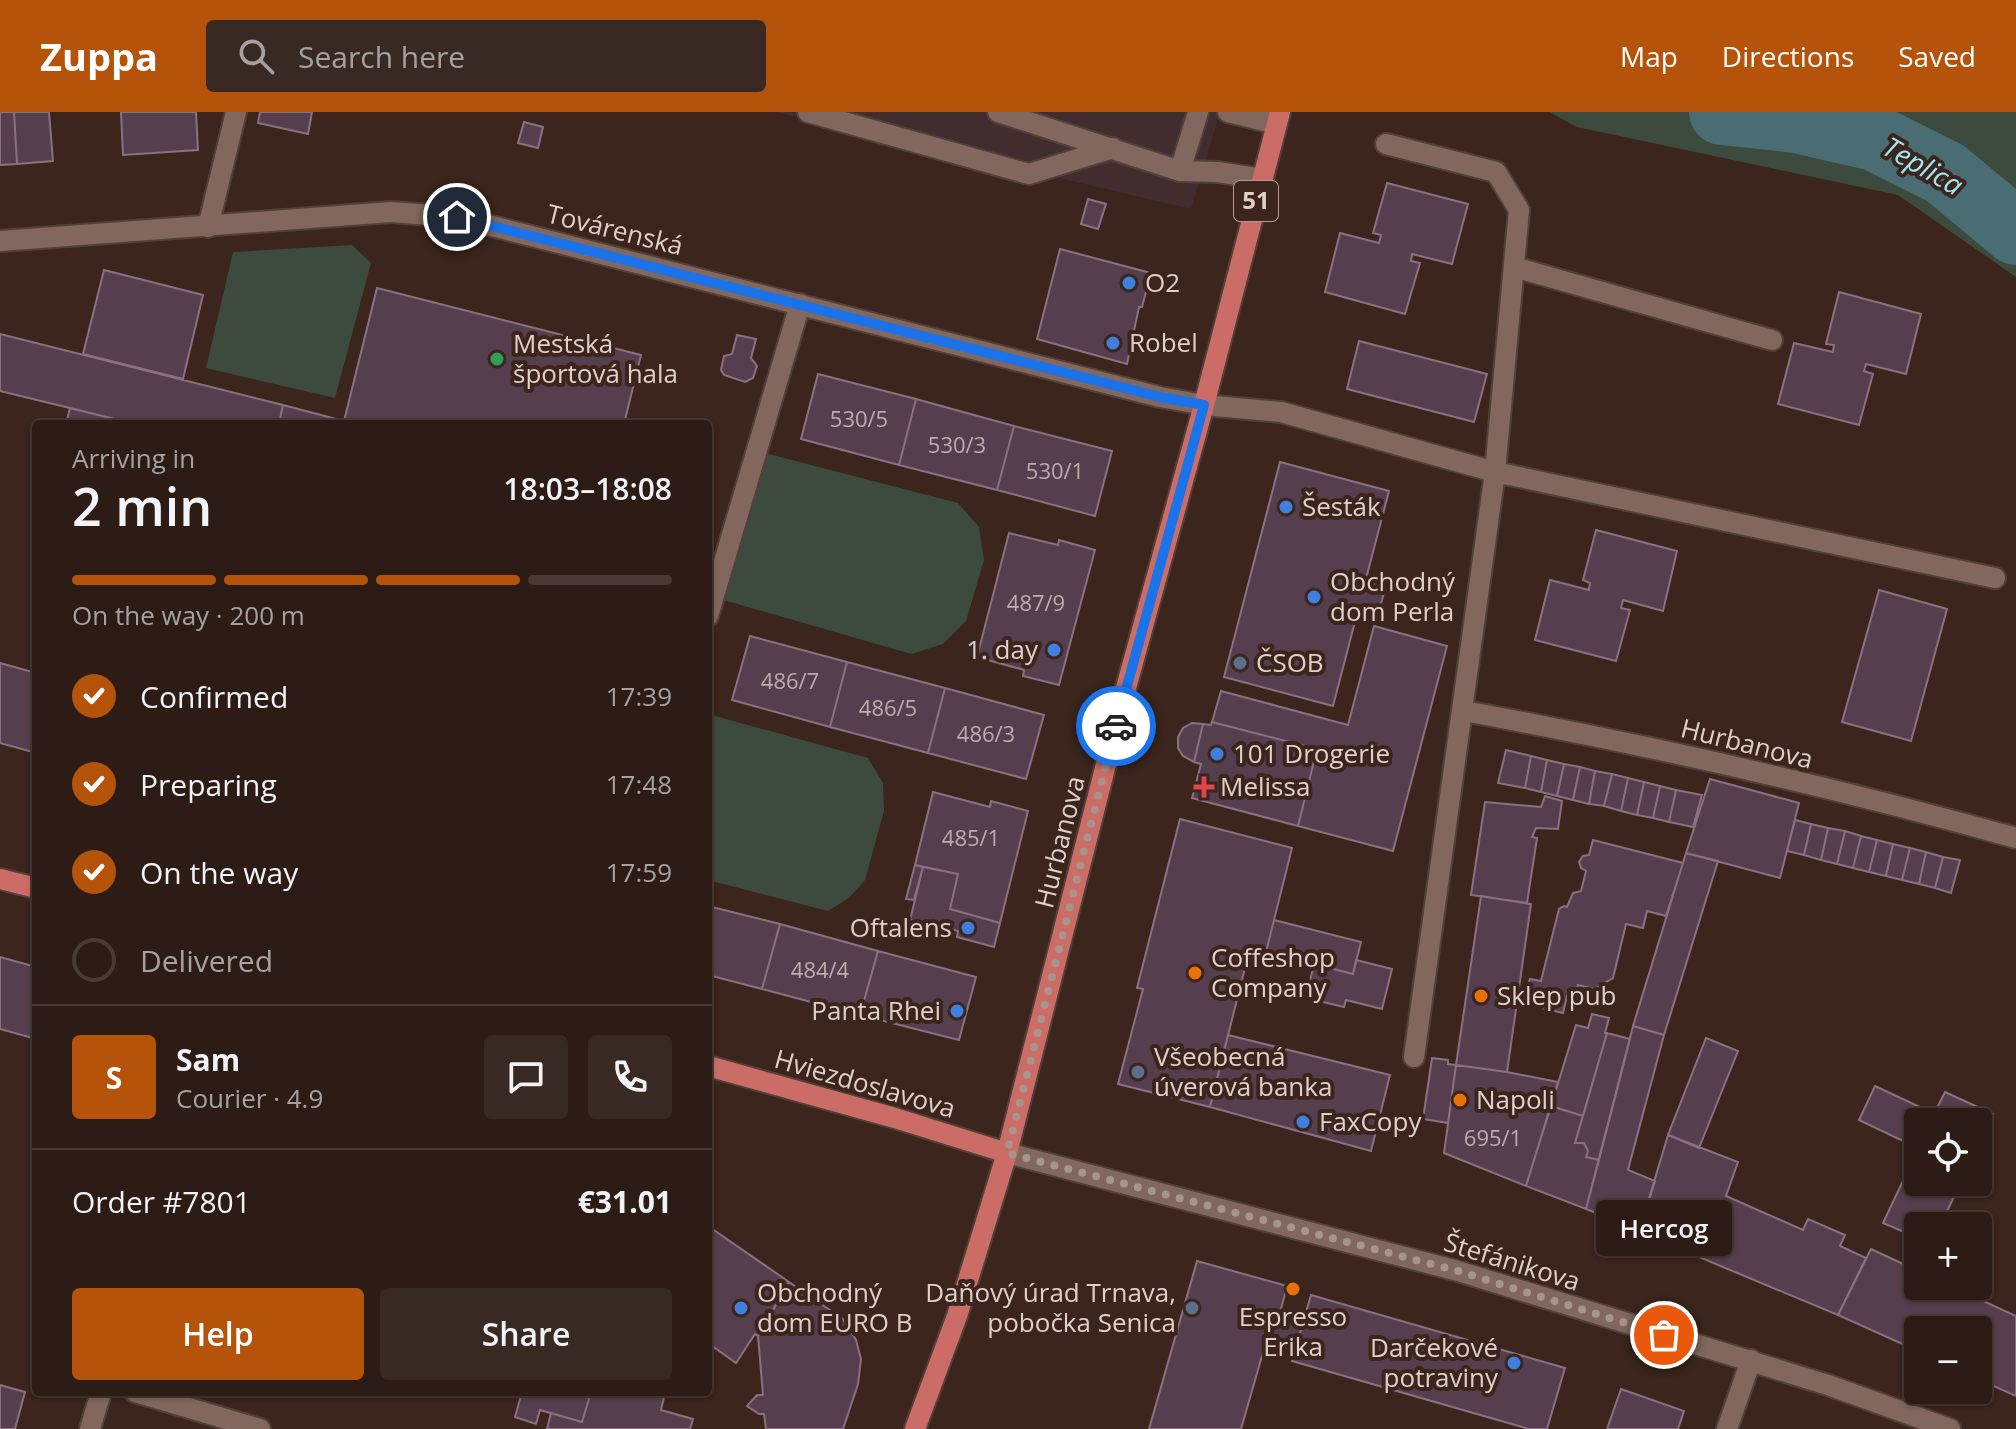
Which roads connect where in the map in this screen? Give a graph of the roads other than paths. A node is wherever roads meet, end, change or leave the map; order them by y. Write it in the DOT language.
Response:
graph roads {
  1 [pos="236,112"];
  2 [pos="808,112"];
  3 [pos="998,112"];
  4 [pos="1198,112"];
  5 [pos="1228,112"];
  6 [pos="1278,118"];
  7 [pos="1386,144"];
  8 [pos="1113,148"];
  9 [pos="1180,171"];
  10 [pos="1262,179"];
  11 [pos="208,227"];
  12 [pos="0,241"];
  13 [pos="1514,267"];
  14 [pos="800,304"];
  15 [pos="1772,340"];
  16 [pos="1204,405"];
  17 [pos="1495,472"];
  18 [pos="1995,578"];
  19 [pos="712,602"];
  20 [pos="1464,711"];
  21 [pos="2016,838"];
  22 [pos="0,879"];
  23 [pos="32,887"];
  24 [pos="1414,1057"];
  25 [pos="712,1067"];
  26 [pos="1007,1153"];
  27 [pos="1751,1360"];
  28 [pos="100,1396"];
  29 [pos="149,1396"];
  30 [pos="90,1429"];
  31 [pos="260,1429"];
  32 [pos="915,1429"];
  33 [pos="1727,1429"];
  34 [pos="1950,1429"];
  1 -- 11 [label="street"];
  2 -- 8 [label="street"];
  3 -- 8 [label="street"];
  4 -- 9 [label="street"];
  5 -- 6 [label="street"];
  6 -- 10 [label="main road, Hurbanova / 51"];
  7 -- 13 [label="street"];
  8 -- 9 [label="street"];
  9 -- 10 [label="street"];
  10 -- 16 [label="main road, Hurbanova / 51"];
  11 -- 12 [label="street, Továrenská"];
  11 -- 14 [label="street, Továrenská"];
  13 -- 15 [label="street"];
  13 -- 17 [label="street"];
  14 -- 16 [label="street, Továrenská"];
  14 -- 19 [label="street"];
  16 -- 17 [label="street"];
  16 -- 26 [label="main road, Hurbanova / 51"];
  17 -- 18 [label="street"];
  17 -- 20 [label="street"];
  20 -- 21 [label="street, Hurbanova"];
  20 -- 24 [label="street"];
  22 -- 23 [label="main road"];
  25 -- 26 [label="main road, Hviezdoslavova"];
  26 -- 27 [label="street, Štefánikova"];
  26 -- 32 [label="main road, 51"];
  27 -- 33 [label="street"];
  27 -- 34 [label="street, Štefánikova"];
  28 -- 30 [label="street"];
  29 -- 31 [label="street"];
}
